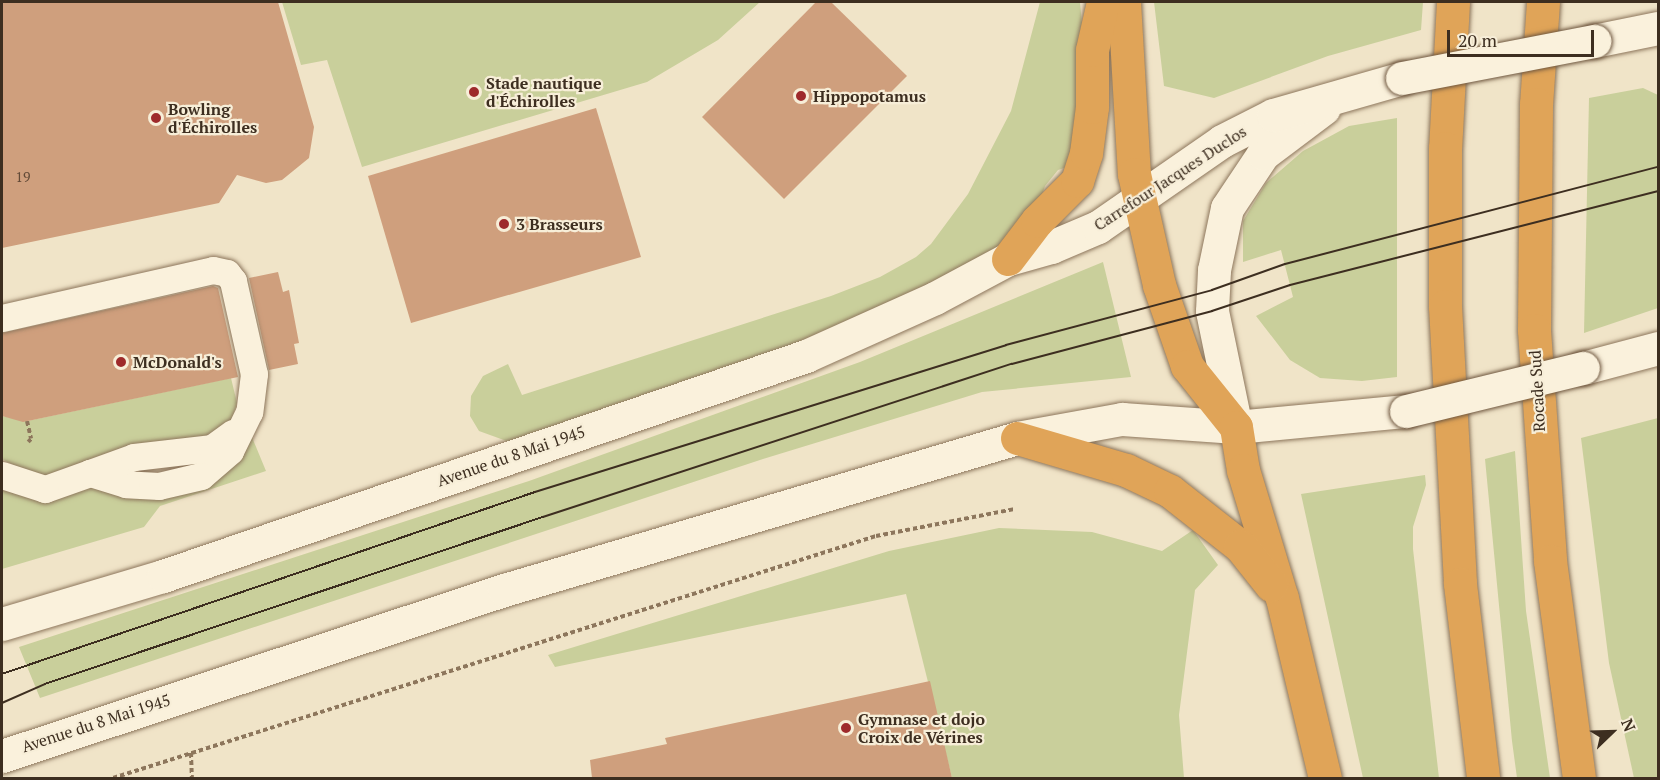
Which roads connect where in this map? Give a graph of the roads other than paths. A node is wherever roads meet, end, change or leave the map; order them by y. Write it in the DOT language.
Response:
graph roads {
  1 [pos="1103,2"];
  2 [pos="1124,2"];
  3 [pos="1453,2"];
  4 [pos="1543,2"];
  5 [pos="1659,28"];
  6 [pos="1337,98"];
  7 [pos="1140,197"];
  8 [pos="1008,259"];
  9 [pos="2,318"];
  10 [pos="1659,348"];
  11 [pos="1236,427"];
  12 [pos="1017,438"];
  13 [pos="2,475"];
  14 [pos="1282,598"];
  15 [pos="2,624"];
  16 [pos="8,751"];
  17 [pos="1325,778"];
  18 [pos="1483,778"];
  19 [pos="1579,778"];
  1 -- 8 [label="highway"];
  2 -- 7 [label="highway"];
  3 -- 18 [label="highway"];
  4 -- 19 [label="highway, Rocade Sud"];
  5 -- 6 [label="main road, Carrefour Jacques Duclos, bridge"];
  6 -- 7 [label="main road, Carrefour Jacques Duclos"];
  6 -- 11 [label="main road"];
  7 -- 8 [label="main road, Carrefour Jacques Duclos"];
  7 -- 11 [label="highway"];
  8 -- 15 [label="main road, Avenue du 8 Mai 1945"];
  9 -- 13 [label="lane"];
  10 -- 11 [label="main road, bridge"];
  11 -- 12 [label="main road"];
  11 -- 14 [label="highway"];
  12 -- 14 [label="highway"];
  12 -- 16 [label="main road, Avenue du 8 Mai 1945"];
  14 -- 17 [label="highway"];
}
